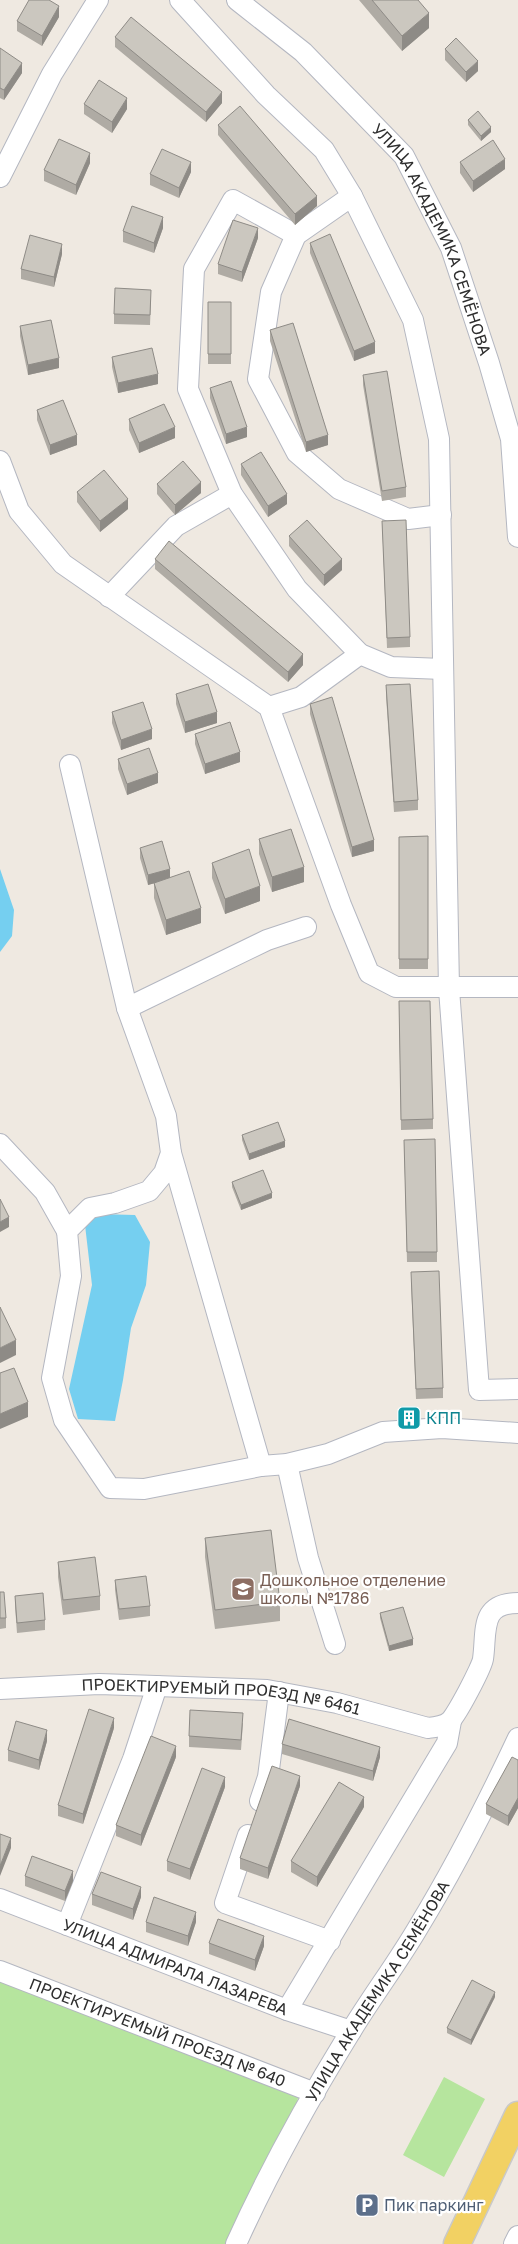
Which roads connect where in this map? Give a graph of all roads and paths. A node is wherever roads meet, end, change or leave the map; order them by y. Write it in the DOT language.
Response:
graph roads {
  1 [pos="98,0"];
  2 [pos="180,0"];
  3 [pos="237,0"];
  4 [pos="0,177"];
  5 [pos="352,196"];
  6 [pos="296,235"];
  7 [pos="0,461"];
  8 [pos="232,494"];
  9 [pos="441,515"];
  10 [pos="518,537"];
  11 [pos="109,597"];
  12 [pos="360,654"];
  13 [pos="443,669"];
  14 [pos="268,707"];
  15 [pos="70,765"];
  16 [pos="306,927"];
  17 [pos="518,987"];
  18 [pos="449,989"];
  19 [pos="127,1008"];
  20 [pos="0,1144"];
  21 [pos="171,1153"];
  22 [pos="67,1231"];
  23 [pos="518,1389"];
  24 [pos="518,1432"];
  25 [pos="287,1464"];
  26 [pos="261,1466"];
  27 [pos="518,1603"];
  28 [pos="335,1644"];
  29 [pos="157,1686"];
  30 [pos="0,1689"];
  31 [pos="279,1692"];
  32 [pos="446,1724"];
  33 [pos="518,1738"];
  34 [pos="0,1899"];
  35 [pos="67,1925"];
  36 [pos="330,1941"];
  37 [pos="0,1971"];
  38 [pos="287,2010"];
  39 [pos="351,2031"];
  40 [pos="314,2093"];
  41 [pos="518,2115"];
  42 [pos="518,2236"];
  43 [pos="236,2244"];
  44 [pos="457,2244"];
  45 [pos="514,2244"];
  1 -- 4 [label="street"];
  2 -- 5 [label="street"];
  3 -- 10 [label="street, УЛИЦА АКАДЕМИКА СЕМЁНОВА"];
  5 -- 6 [label="street"];
  5 -- 9 [label="street"];
  6 -- 8 [label="street"];
  6 -- 9 [label="street"];
  7 -- 11 [label="street"];
  8 -- 11 [label="street"];
  8 -- 12 [label="street"];
  9 -- 13 [label="street"];
  11 -- 14 [label="street"];
  12 -- 13 [label="street"];
  12 -- 14 [label="street"];
  13 -- 18 [label="street"];
  14 -- 18 [label="street"];
  15 -- 19 [label="street"];
  16 -- 19 [label="street"];
  17 -- 18 [label="street"];
  18 -- 23 [label="street"];
  19 -- 21 [label="street"];
  20 -- 22 [label="street"];
  21 -- 22 [label="street"];
  21 -- 26 [label="street"];
  22 -- 26 [label="street"];
  24 -- 25 [label="street"];
  25 -- 26 [label="street"];
  25 -- 28 [label="street"];
  27 -- 32 [label="street"];
  29 -- 30 [label="street, ПРОЕКТИРУЕМЫЙ ПРОЕЗД № 6461"];
  29 -- 31 [label="street, ПРОЕКТИРУЕМЫЙ ПРОЕЗД № 6461"];
  29 -- 35 [label="street"];
  31 -- 32 [label="street, ПРОЕКТИРУЕМЫЙ ПРОЕЗД № 6461"];
  31 -- 36 [label="street"];
  32 -- 36 [label="street"];
  33 -- 39 [label="street, УЛИЦА АКАДЕМИКА СЕМЁНОВА"];
  34 -- 35 [label="street, УЛИЦА АДМИРАЛА ЛАЗАРЕВА"];
  35 -- 38 [label="street, УЛИЦА АДМИРАЛА ЛАЗАРЕВА"];
  36 -- 38 [label="street"];
  37 -- 40 [label="street, ПРОЕКТИРУЕМЫЙ ПРОЕЗД № 640"];
  38 -- 39 [label="street, УЛИЦА АДМИРАЛА ЛАЗАРЕВА"];
  39 -- 40 [label="street, УЛИЦА АКАДЕМИКА СЕМЁНОВА"];
  40 -- 43 [label="street, УЛИЦА АКАДЕМИКА СЕМЁНОВА"];
  41 -- 44 [label="main road"];
  42 -- 45 [label="street"];
}
